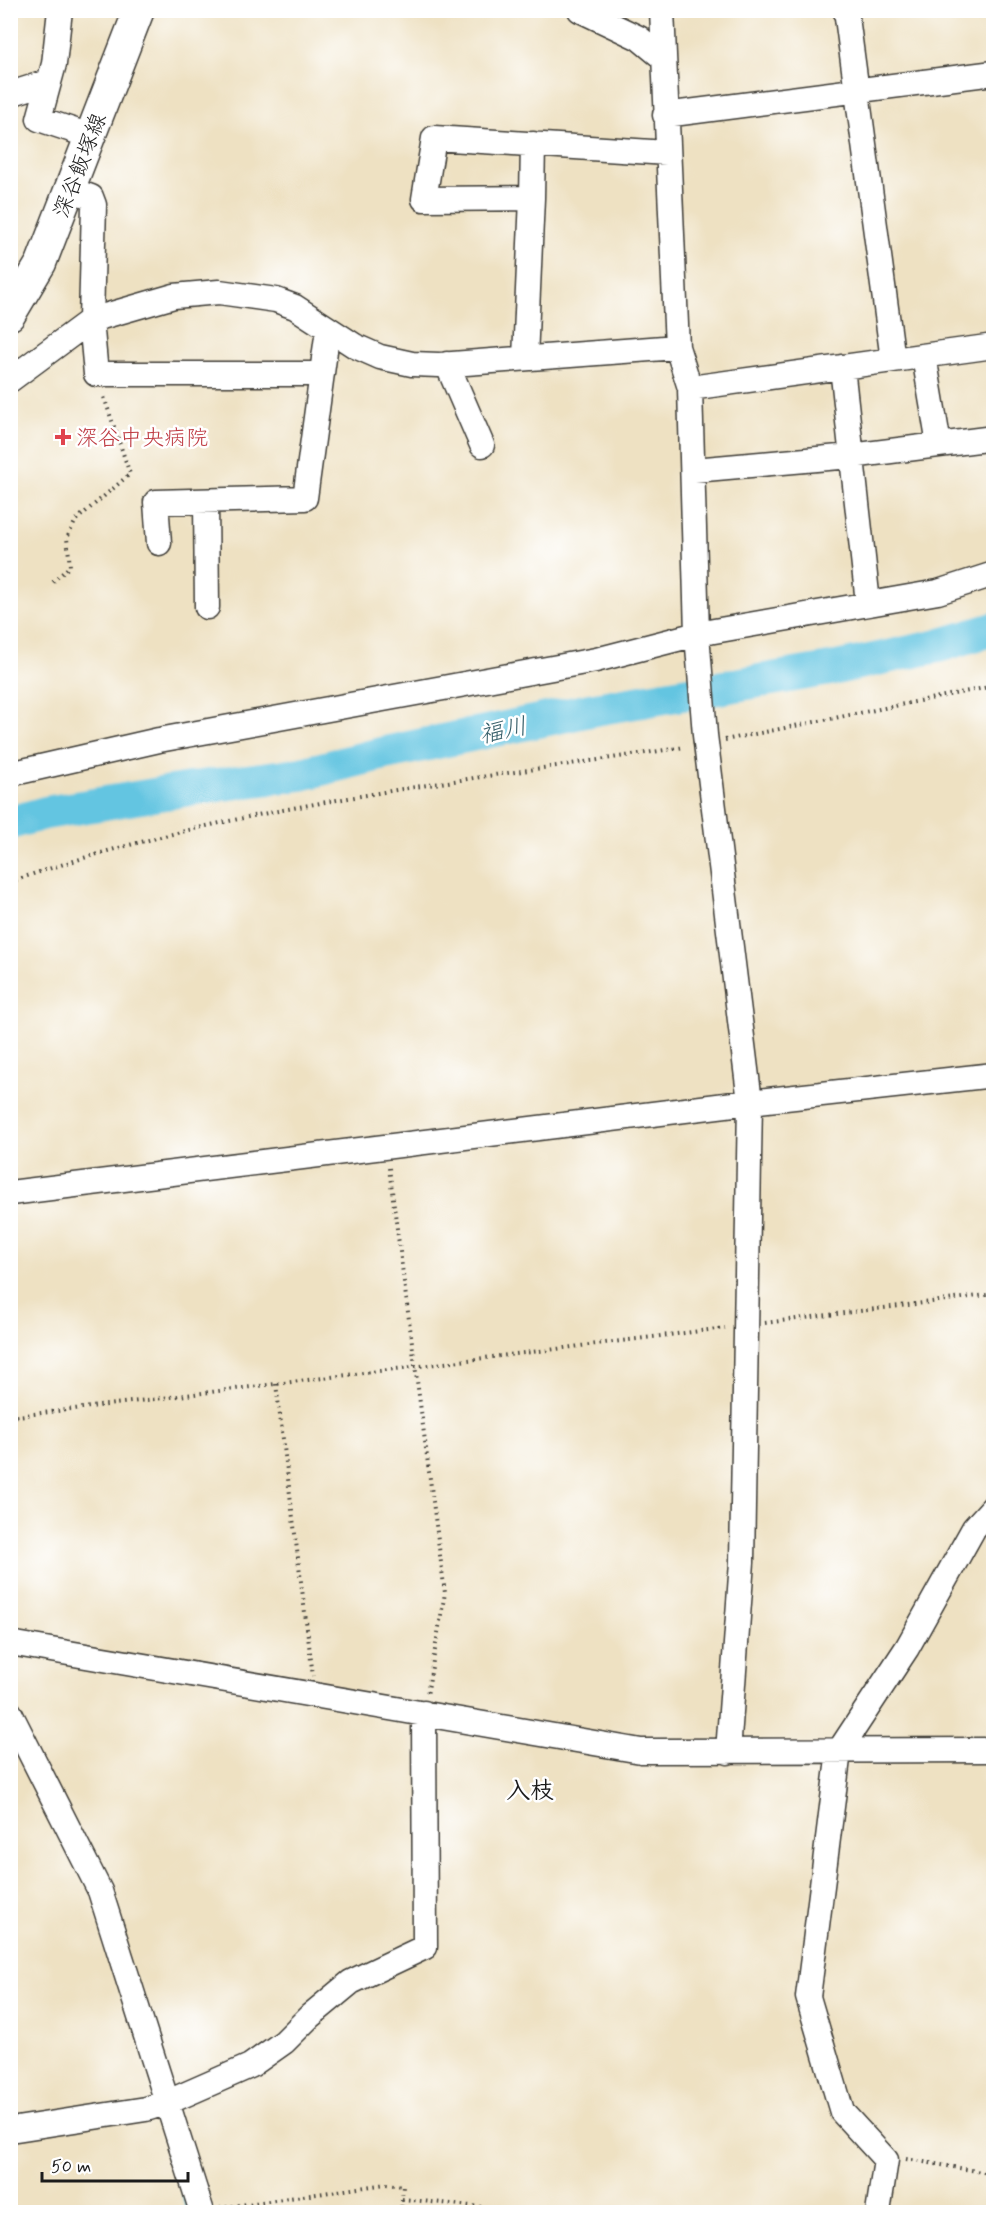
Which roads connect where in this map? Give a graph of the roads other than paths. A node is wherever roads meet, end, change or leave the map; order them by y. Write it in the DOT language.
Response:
graph roads {
  1 [pos="60,10"];
  2 [pos="139,10"];
  3 [pos="580,10"];
  4 [pos="662,10"];
  5 [pos="846,10"];
  6 [pos="662,57"];
  7 [pos="993,73"];
  8 [pos="48,82"];
  9 [pos="855,90"];
  10 [pos="10,94"];
  11 [pos="665,115"];
  12 [pos="90,136"];
  13 [pos="533,144"];
  14 [pos="667,153"];
  15 [pos="69,189"];
  16 [pos="532,198"];
  17 [pos="10,315"];
  18 [pos="91,320"];
  19 [pos="328,329"];
  20 [pos="993,346"];
  21 [pos="677,347"];
  22 [pos="924,356"];
  23 [pos="525,358"];
  24 [pos="893,360"];
  25 [pos="447,364"];
  26 [pos="842,367"];
  27 [pos="322,374"];
  28 [pos="10,380"];
  29 [pos="690,388"];
  30 [pos="993,438"];
  31 [pos="939,445"];
  32 [pos="482,446"];
  33 [pos="851,456"];
  34 [pos="694,470"];
  35 [pos="206,501"];
  36 [pos="159,543"];
  37 [pos="993,574"];
  38 [pos="868,603"];
  39 [pos="207,606"];
  40 [pos="697,641"];
  41 [pos="10,774"];
  42 [pos="993,1076"];
  43 [pos="750,1102"];
  44 [pos="10,1193"];
  45 [pos="993,1506"];
  46 [pos="10,1643"];
  47 [pos="10,1713"];
  48 [pos="424,1713"];
  49 [pos="993,1750"];
  50 [pos="838,1751"];
  51 [pos="728,1752"];
  52 [pos="168,2102"];
  53 [pos="10,2130"];
  54 [pos="202,2212"];
  55 [pos="878,2212"];
  1 -- 8 [label="street"];
  2 -- 12 [label="main road, 深谷飯塚線"];
  3 -- 6 [label="street"];
  4 -- 6 [label="street"];
  5 -- 9 [label="street"];
  6 -- 11 [label="street"];
  7 -- 9 [label="street"];
  8 -- 10 [label="street"];
  8 -- 12 [label="street"];
  9 -- 11 [label="street"];
  9 -- 24 [label="street"];
  11 -- 14 [label="street"];
  12 -- 15 [label="main road, 深谷飯塚線"];
  13 -- 14 [label="street"];
  13 -- 16 [label="street"];
  13 -- 16 [label="street"];
  14 -- 21 [label="street"];
  15 -- 17 [label="main road, 深谷飯塚線"];
  15 -- 18 [label="street"];
  16 -- 23 [label="street"];
  18 -- 19 [label="street"];
  18 -- 27 [label="street"];
  18 -- 28 [label="street"];
  19 -- 25 [label="street"];
  19 -- 27 [label="street"];
  20 -- 22 [label="street"];
  21 -- 23 [label="street"];
  21 -- 29 [label="street"];
  22 -- 24 [label="street"];
  22 -- 31 [label="street"];
  23 -- 25 [label="street"];
  24 -- 26 [label="street"];
  25 -- 32 [label="street"];
  26 -- 29 [label="street"];
  26 -- 33 [label="street"];
  27 -- 35 [label="street"];
  29 -- 34 [label="street"];
  30 -- 31 [label="street"];
  31 -- 33 [label="street"];
  33 -- 34 [label="street"];
  33 -- 38 [label="street"];
  34 -- 40 [label="street"];
  35 -- 36 [label="street"];
  35 -- 39 [label="street"];
  37 -- 38 [label="street"];
  38 -- 40 [label="street"];
  40 -- 41 [label="street"];
  40 -- 43 [label="street"];
  42 -- 43 [label="street"];
  43 -- 44 [label="street"];
  43 -- 51 [label="street"];
  45 -- 50 [label="street"];
  46 -- 48 [label="street"];
  47 -- 52 [label="street"];
  48 -- 51 [label="street"];
  48 -- 52 [label="street"];
  49 -- 50 [label="street"];
  50 -- 51 [label="street"];
  50 -- 55 [label="street"];
  52 -- 53 [label="street"];
  52 -- 54 [label="street"];
}
